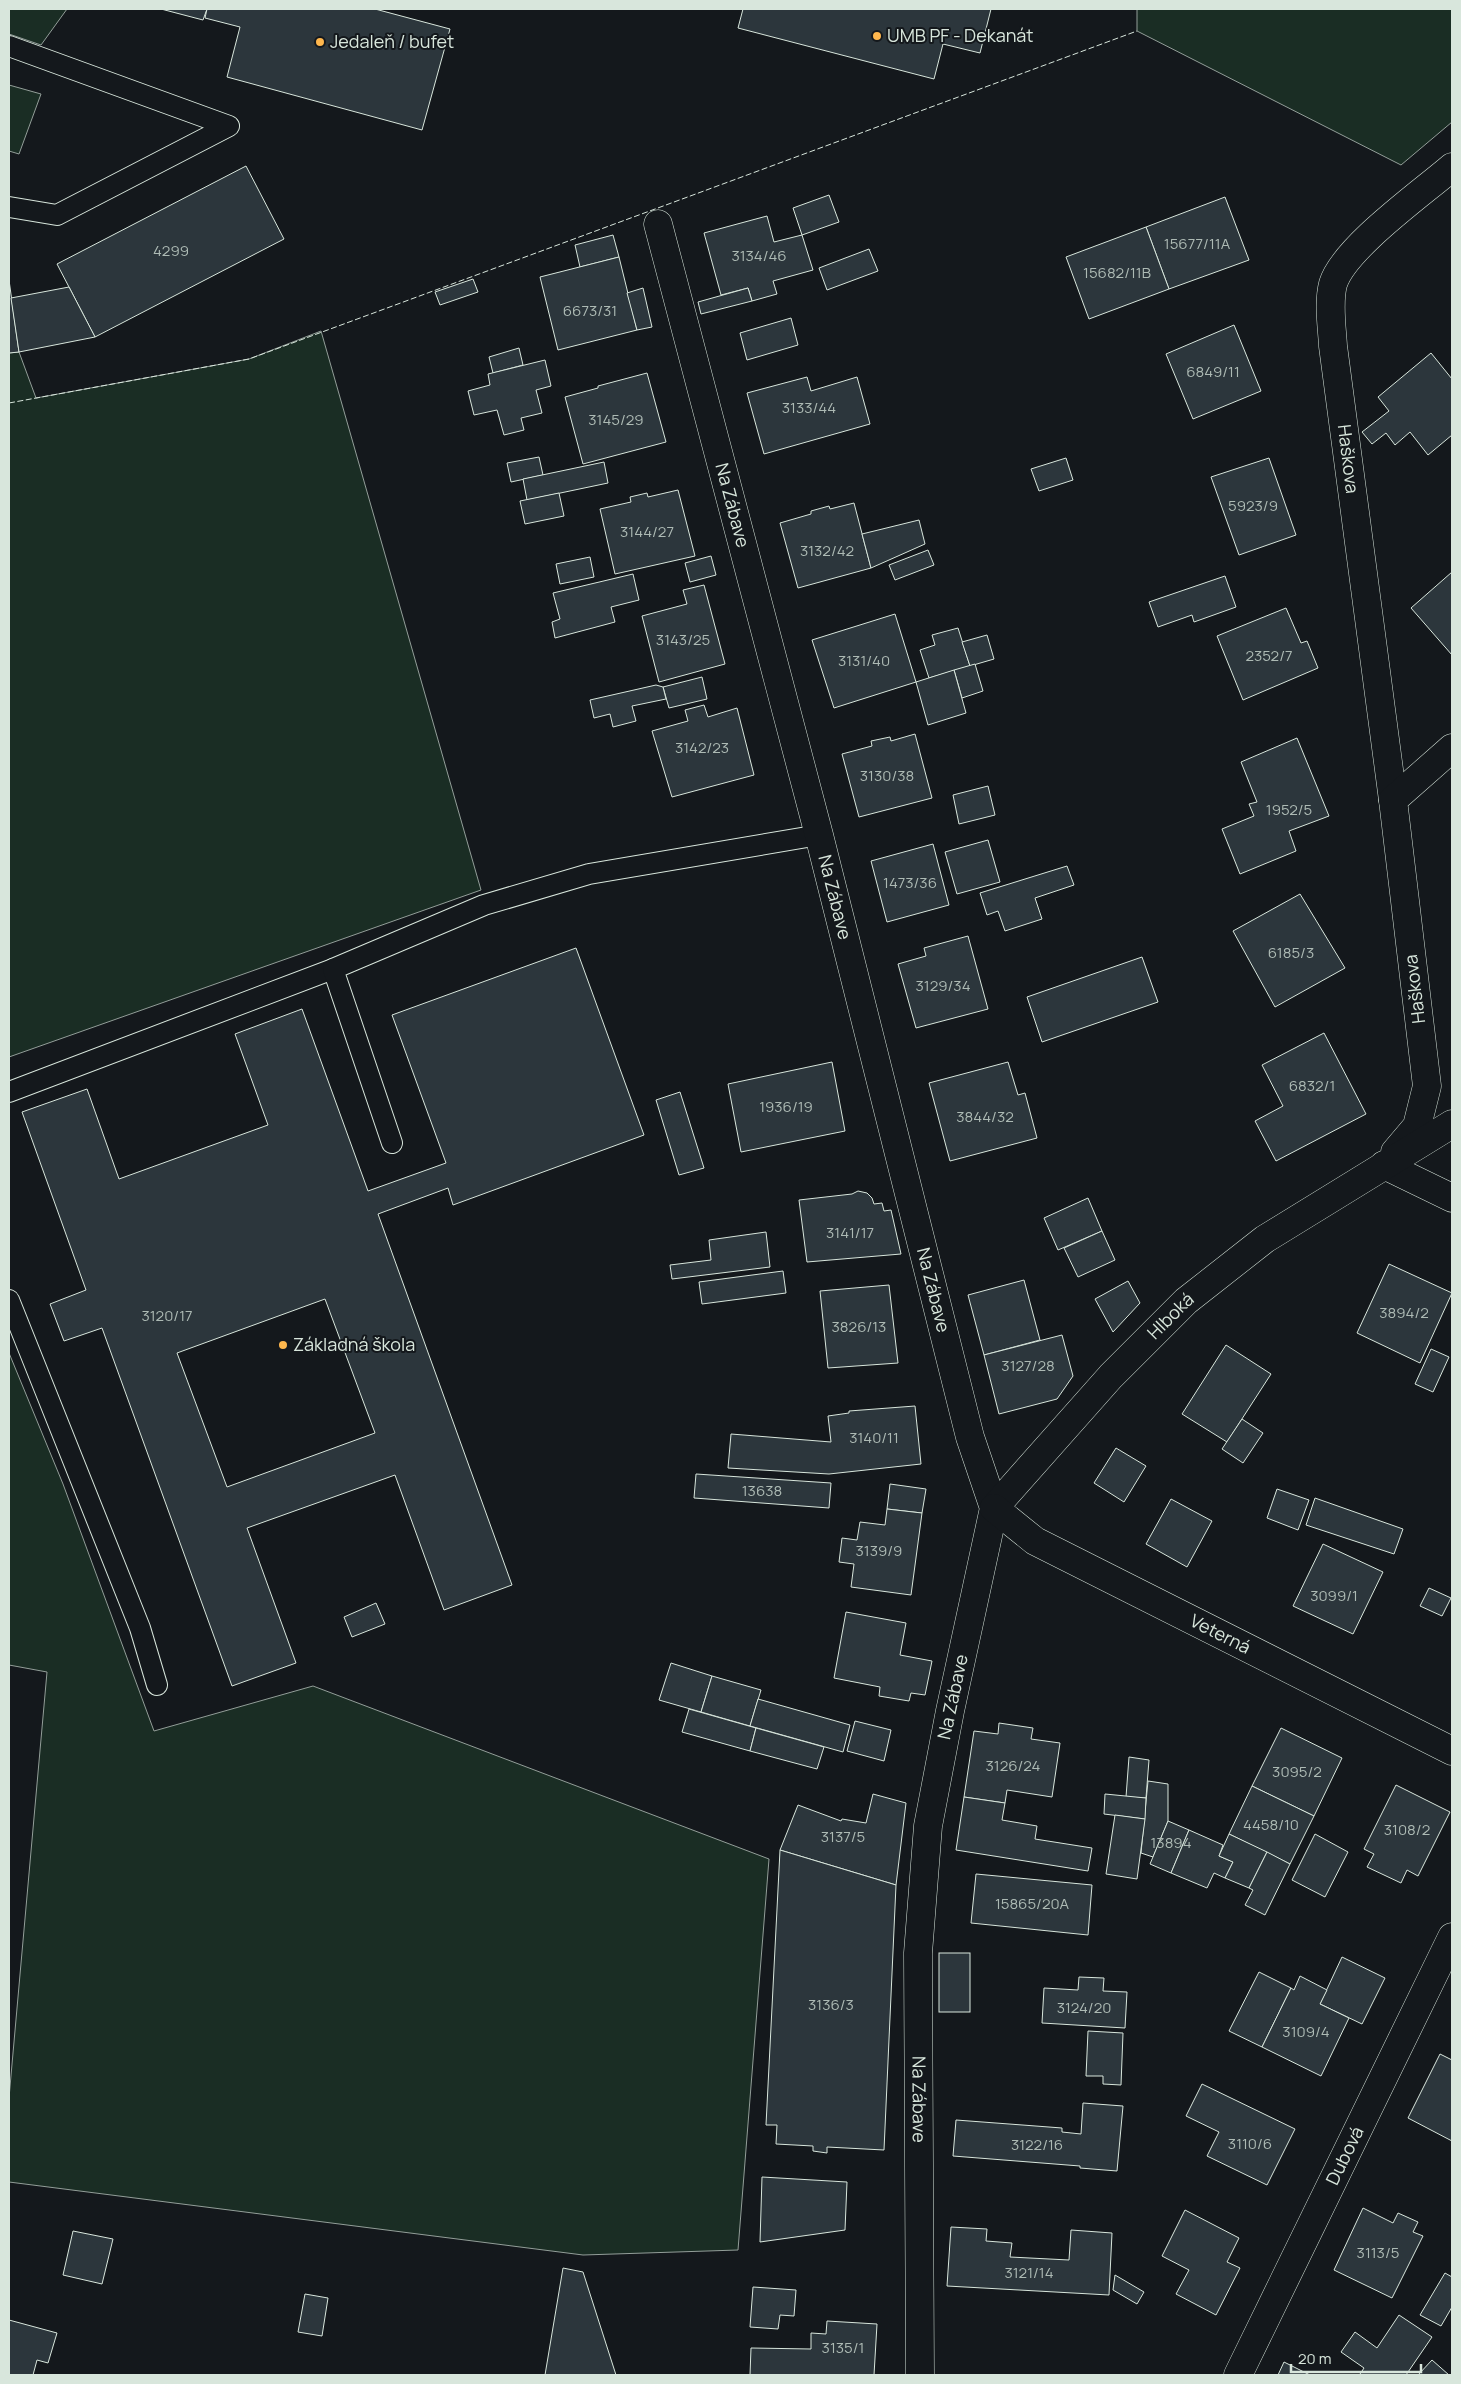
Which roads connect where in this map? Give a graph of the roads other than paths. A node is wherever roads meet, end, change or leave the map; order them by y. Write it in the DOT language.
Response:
graph roads {
  1 [pos="9,46"];
  2 [pos="1452,167"];
  3 [pos="9,207"];
  4 [pos="658,224"];
  5 [pos="1452,748"];
  6 [pos="1393,800"];
  7 [pos="819,835"];
  8 [pos="333,969"];
  9 [pos="9,1092"];
  10 [pos="1452,1124"];
  11 [pos="392,1143"];
  12 [pos="1384,1165"];
  13 [pos="1452,1198"];
  14 [pos="9,1300"];
  15 [pos="994,1508"];
  16 [pos="157,1685"];
  17 [pos="1452,1751"];
  18 [pos="1452,1937"];
  19 [pos="920,2375"];
  20 [pos="1238,2375"];
  1 -- 3 [label="lane"];
  2 -- 6 [label="street, Haškova"];
  4 -- 7 [label="street, Na Zábave"];
  5 -- 6 [label="street"];
  6 -- 12 [label="street, Haškova"];
  7 -- 8 [label="lane"];
  7 -- 15 [label="street, Na Zábave"];
  8 -- 9 [label="lane"];
  8 -- 11 [label="lane"];
  10 -- 12 [label="street, Hlboká"];
  12 -- 13 [label="street"];
  12 -- 15 [label="street, Hlboká"];
  14 -- 16 [label="lane"];
  15 -- 17 [label="street, Veterná"];
  15 -- 19 [label="street, Na Zábave"];
  18 -- 20 [label="street, Dubová"];
}
